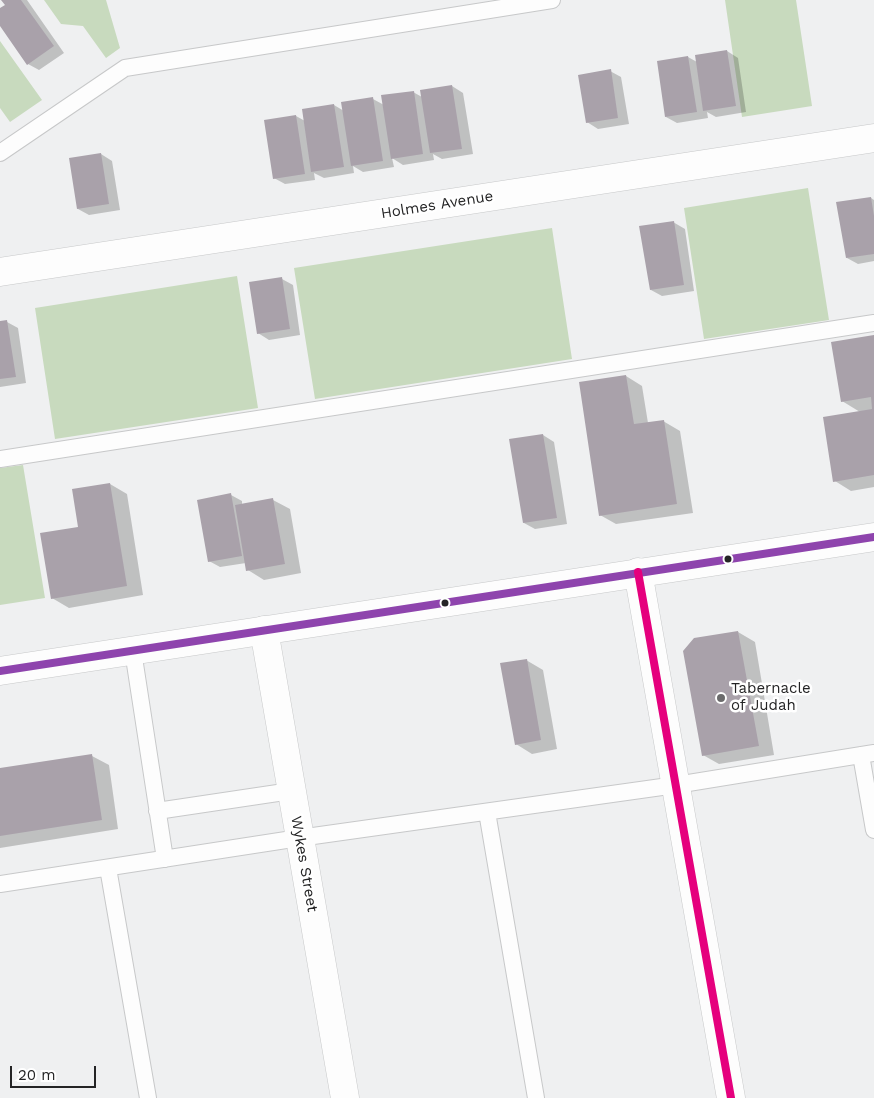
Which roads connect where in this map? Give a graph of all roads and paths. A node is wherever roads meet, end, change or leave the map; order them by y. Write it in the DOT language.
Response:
graph roads {
  1 [pos="552,0"];
  2 [pos="874,138"];
  3 [pos="0,152"];
  4 [pos="0,272"];
  5 [pos="874,323"];
  6 [pos="0,459"];
  7 [pos="874,537"];
  8 [pos="638,572"];
  9 [pos="264,630"];
  10 [pos="133,651"];
  11 [pos="0,671"];
  12 [pos="867,754"];
  13 [pos="676,785"];
  14 [pos="291,791"];
  15 [pos="157,811"];
  16 [pos="487,812"];
  17 [pos="874,830"];
  18 [pos="299,838"];
  19 [pos="165,859"];
  20 [pos="108,868"];
  21 [pos="0,884"];
  22 [pos="148,1098"];
  23 [pos="345,1098"];
  24 [pos="536,1098"];
  25 [pos="731,1098"];
  1 -- 3 [label="lane"];
  2 -- 4 [label="street, Holmes Avenue"];
  5 -- 6 [label="lane"];
  7 -- 8 [label="street"];
  8 -- 9 [label="street"];
  8 -- 13 [label="street"];
  9 -- 10 [label="street"];
  9 -- 14 [label="street, Wykes Street"];
  10 -- 11 [label="street"];
  10 -- 15 [label="lane"];
  12 -- 13 [label="lane"];
  12 -- 17 [label="lane"];
  13 -- 16 [label="lane"];
  13 -- 25 [label="street"];
  14 -- 15 [label="lane"];
  14 -- 18 [label="street, Wykes Street"];
  15 -- 19 [label="lane"];
  16 -- 18 [label="lane"];
  16 -- 24 [label="lane"];
  18 -- 19 [label="lane"];
  18 -- 23 [label="street, Wykes Street"];
  19 -- 20 [label="lane"];
  20 -- 21 [label="lane"];
  20 -- 22 [label="lane"];
}
